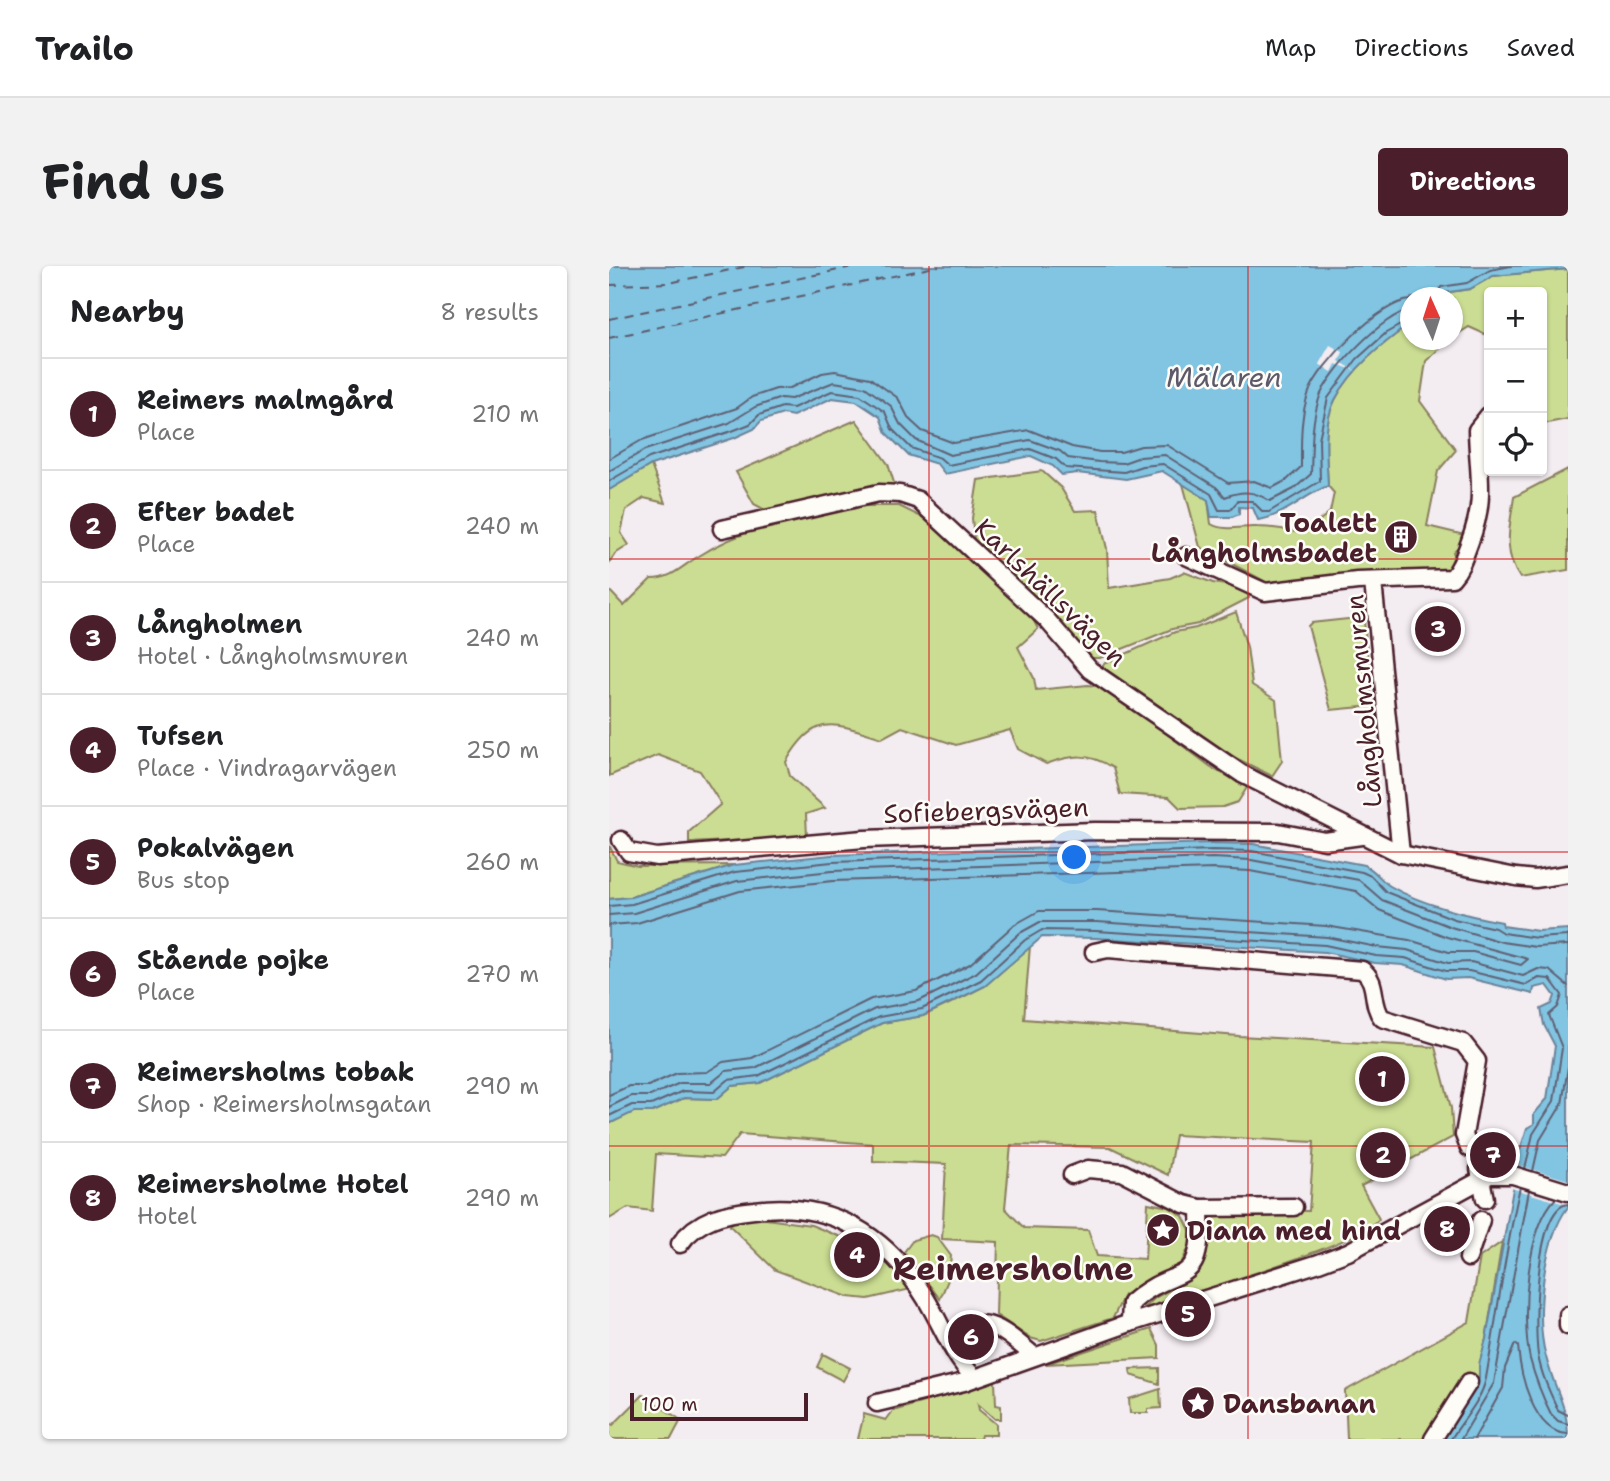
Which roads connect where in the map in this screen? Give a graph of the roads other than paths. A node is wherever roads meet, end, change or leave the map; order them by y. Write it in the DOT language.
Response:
graph roads {
  1 [pos="1484,421"];
  2 [pos="722,529"];
  3 [pos="1186,556"];
  4 [pos="1373,582"];
  5 [pos="1361,836"];
  6 [pos="621,840"];
  7 [pos="1401,854"];
  8 [pos="1568,874"];
  9 [pos="1094,952"];
  10 [pos="1469,1148"];
  11 [pos="1480,1173"];
  12 [pos="1072,1175"];
  13 [pos="1568,1192"];
  14 [pos="1485,1199"];
  15 [pos="1294,1207"];
  16 [pos="1200,1208"];
  17 [pos="1481,1220"];
  18 [pos="680,1244"];
  19 [pos="1468,1258"];
  20 [pos="1568,1315"];
  21 [pos="1130,1324"];
  22 [pos="1568,1326"];
  23 [pos="949,1340"];
  24 [pos="1034,1356"];
  25 [pos="974,1376"];
  26 [pos="1469,1382"];
  27 [pos="877,1404"];
  28 [pos="1433,1439"];
  1 -- 4 [label="street, Långholmsmuren"];
  2 -- 5 [label="street, Karlshällsvägen"];
  3 -- 4 [label="street"];
  4 -- 7 [label="street, Långholmsmuren"];
  5 -- 6 [label="street, Sofiebergsvägen"];
  5 -- 7 [label="street, Karlshällsvägen"];
  7 -- 8 [label="street"];
  9 -- 10 [label="street"];
  11 -- 13 [label="street"];
  11 -- 14 [label="street"];
  11 -- 21 [label="street"];
  12 -- 16 [label="street"];
  15 -- 16 [label="street"];
  16 -- 21 [label="street"];
  17 -- 19 [label="street"];
  18 -- 23 [label="street"];
  20 -- 22 [label="street"];
  21 -- 24 [label="street"];
  23 -- 24 [label="street"];
  23 -- 25 [label="street"];
  24 -- 25 [label="street"];
  25 -- 27 [label="street"];
  26 -- 28 [label="street"];
}
